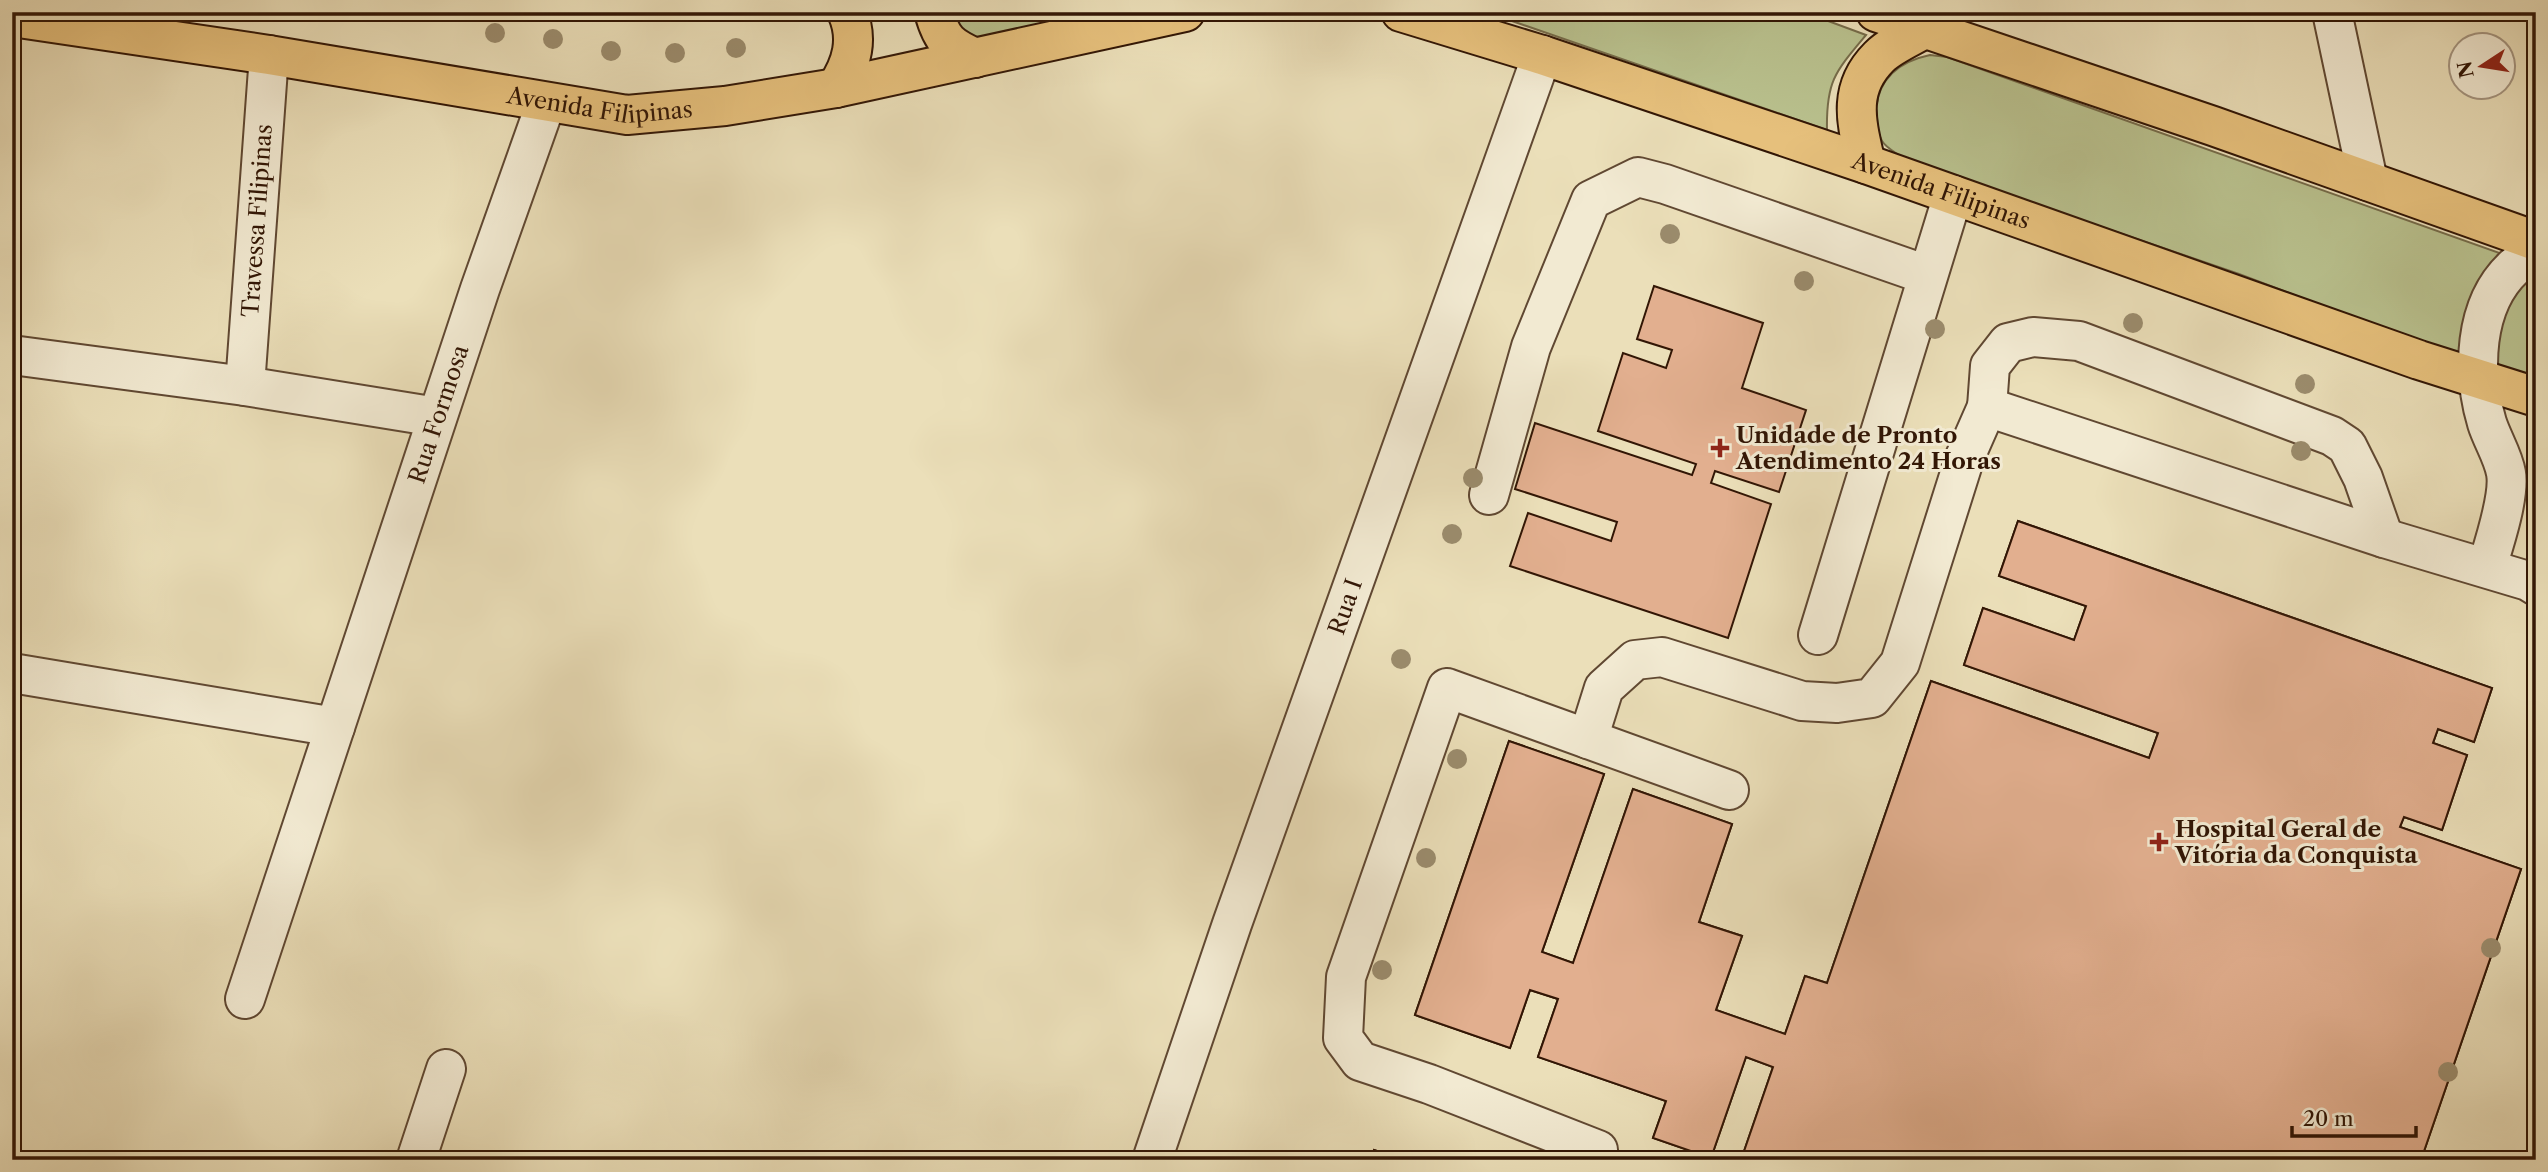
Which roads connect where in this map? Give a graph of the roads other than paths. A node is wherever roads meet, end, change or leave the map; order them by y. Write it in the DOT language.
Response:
graph roads {
  1 [pos="847,12"];
  2 [pos="934,12"];
  3 [pos="1185,12"];
  4 [pos="1401,12"];
  5 [pos="1876,12"];
  6 [pos="2332,12"];
  7 [pos="12,17"];
  8 [pos="1926,28"];
  9 [pos="269,55"];
  10 [pos="1542,55"];
  11 [pos="975,58"];
  12 [pos="836,88"];
  13 [pos="546,103"];
  14 [pos="1866,164"];
  15 [pos="2368,181"];
  16 [pos="1953,195"];
  17 [pos="2536,242"];
  18 [pos="2536,251"];
  19 [pos="1927,275"];
  20 [pos="12,355"];
  21 [pos="2477,377"];
  22 [pos="245,386"];
  23 [pos="2536,397"];
  24 [pos="1987,408"];
  25 [pos="438,417"];
  26 [pos="2521,479"];
  27 [pos="1489,495"];
  28 [pos="2384,538"];
  29 [pos="2487,567"];
  30 [pos="2533,577"];
  31 [pos="1818,635"];
  32 [pos="12,673"];
  33 [pos="335,727"];
  34 [pos="1588,739"];
  35 [pos="1729,790"];
  36 [pos="244,999"];
  37 [pos="446,1069"];
  38 [pos="1598,1150"];
  39 [pos="416,1160"];
  40 [pos="1152,1160"];
  1 -- 12 [label="main road"];
  2 -- 11 [label="main road"];
  3 -- 11 [label="main road, Avenida Filipinas"];
  4 -- 10 [label="main road, Avenida Filipinas"];
  5 -- 8 [label="main road"];
  6 -- 15 [label="street"];
  7 -- 9 [label="main road, Avenida Filipinas"];
  8 -- 14 [label="main road"];
  8 -- 15 [label="main road"];
  9 -- 13 [label="main road, Avenida Filipinas"];
  9 -- 22 [label="street, Travessa Filipinas"];
  10 -- 14 [label="main road, Avenida Filipinas"];
  10 -- 40 [label="street, Rua I"];
  11 -- 12 [label="main road, Avenida Filipinas"];
  12 -- 13 [label="main road, Avenida Filipinas"];
  13 -- 25 [label="street, Rua Formosa"];
  14 -- 16 [label="main road, Avenida Filipinas"];
  15 -- 17 [label="main road"];
  16 -- 19 [label="street"];
  16 -- 21 [label="main road, Avenida Filipinas"];
  18 -- 21 [label="street"];
  19 -- 27 [label="street"];
  19 -- 31 [label="street"];
  20 -- 22 [label="street"];
  21 -- 23 [label="main road, Avenida Filipinas"];
  21 -- 26 [label="street"];
  22 -- 25 [label="street"];
  24 -- 28 [label="street"];
  24 -- 28 [label="street"];
  24 -- 34 [label="street"];
  25 -- 33 [label="street, Rua Formosa"];
  26 -- 29 [label="street"];
  28 -- 29 [label="street"];
  29 -- 30 [label="street"];
  32 -- 33 [label="street"];
  33 -- 36 [label="street, Rua Formosa"];
  34 -- 35 [label="street"];
  34 -- 38 [label="street"];
  37 -- 39 [label="street"];
}
